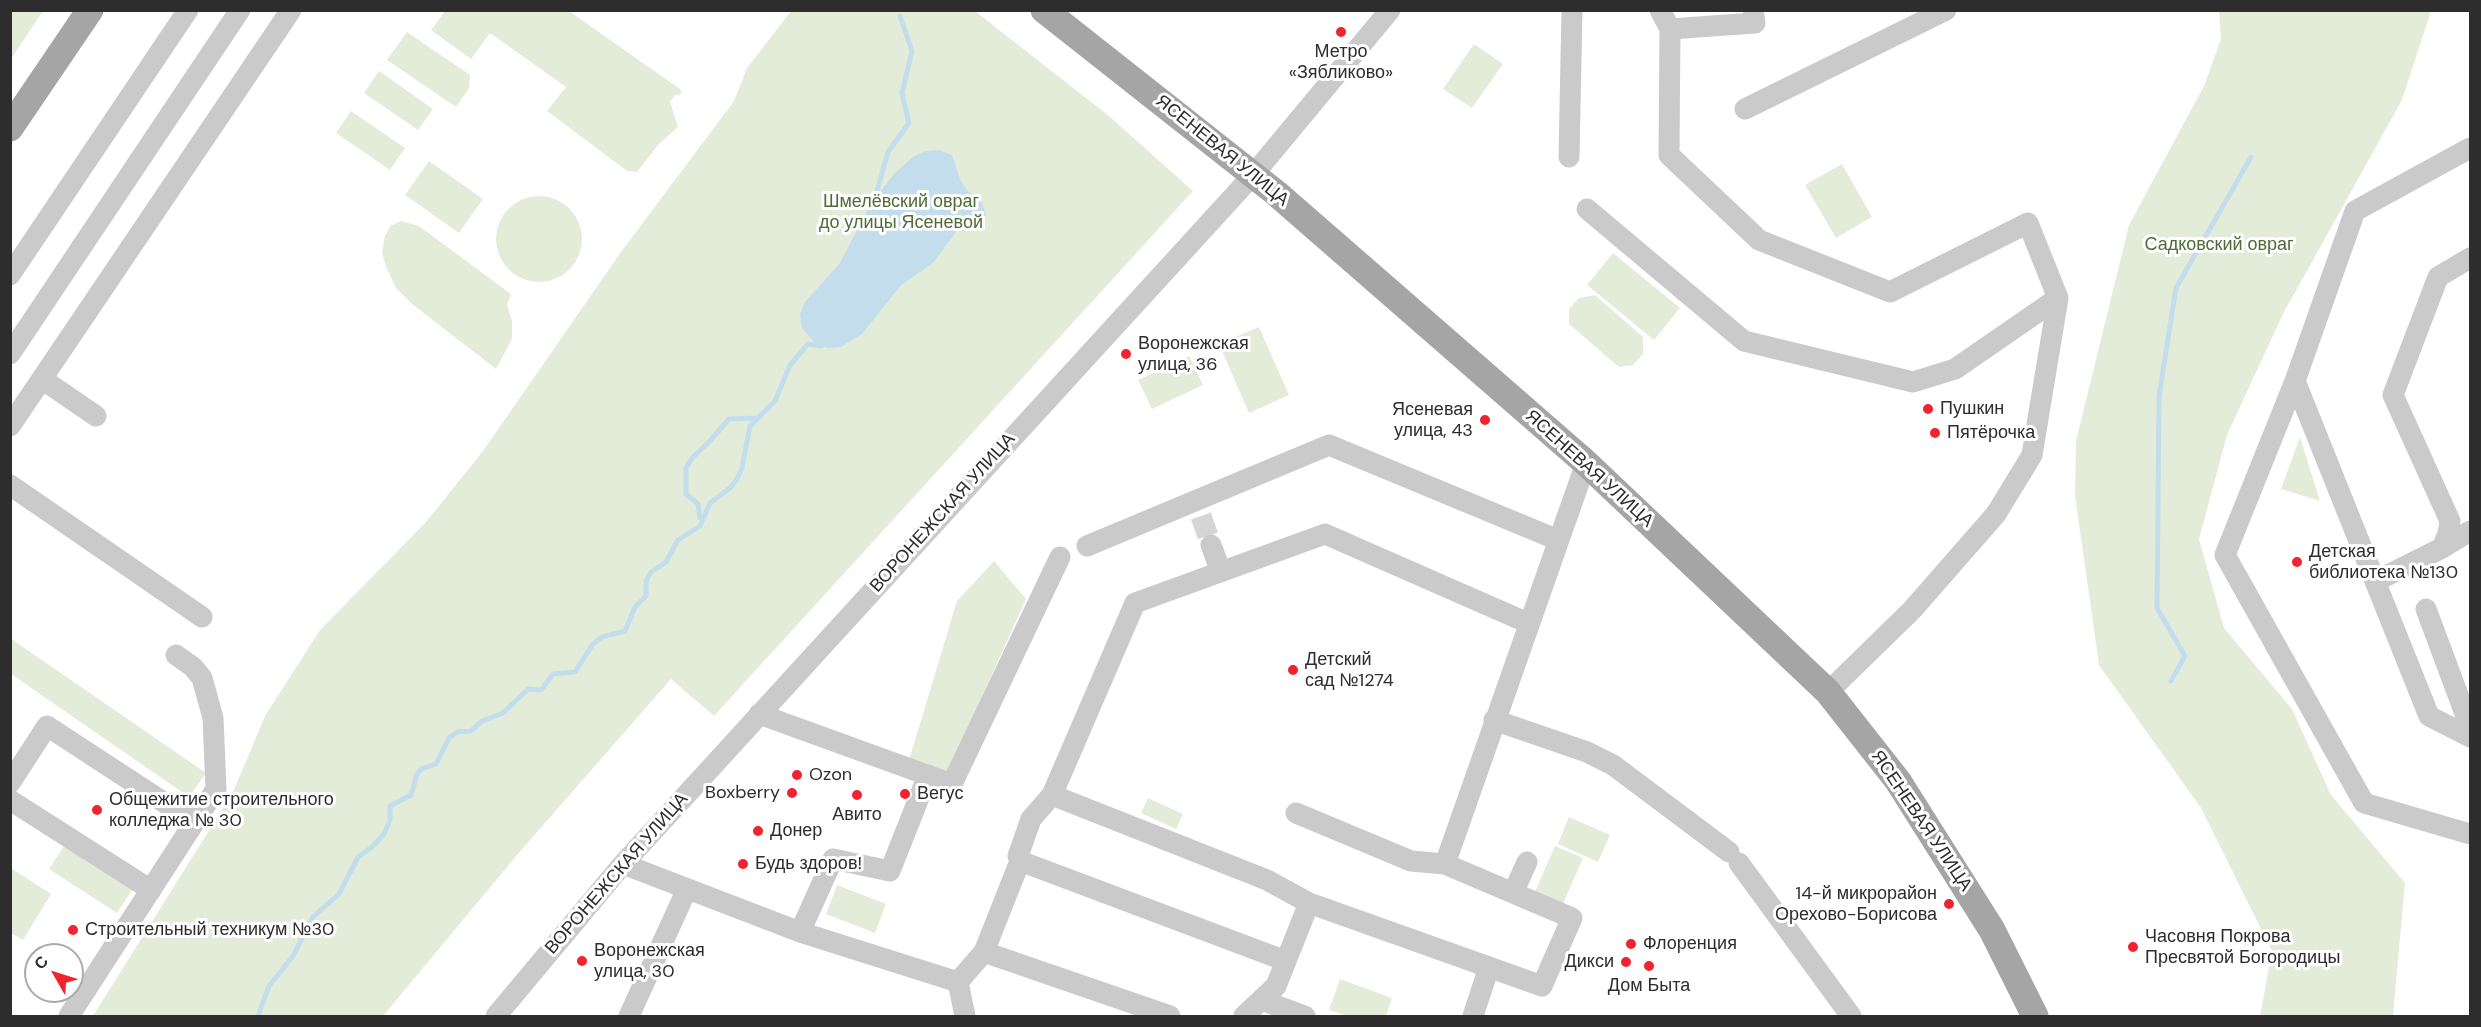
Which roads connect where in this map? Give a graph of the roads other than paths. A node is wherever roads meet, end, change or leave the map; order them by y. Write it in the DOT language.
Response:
graph roads {
  1 [pos="90,10"];
  2 [pos="188,10"];
  3 [pos="240,10"];
  4 [pos="291,10"];
  5 [pos="1044,10"];
  6 [pos="1390,10"];
  7 [pos="1572,10"];
  8 [pos="1660,10"];
  9 [pos="1753,10"];
  10 [pos="1946,10"];
  11 [pos="1670,29"];
  12 [pos="1745,109"];
  13 [pos="10,128"];
  14 [pos="2470,148"];
  15 [pos="1569,157"];
  16 [pos="1254,175"];
  17 [pos="1587,209"];
  18 [pos="2470,258"];
  19 [pos="10,275"];
  20 [pos="2058,298"];
  21 [pos="10,354"];
  22 [pos="42,379"];
  23 [pos="2295,381"];
  24 [pos="96,416"];
  25 [pos="10,426"];
  26 [pos="1586,463"];
  27 [pos="10,485"];
  28 [pos="2470,531"];
  29 [pos="1558,540"];
  30 [pos="1211,545"];
  31 [pos="1087,546"];
  32 [pos="2442,548"];
  33 [pos="1060,557"];
  34 [pos="1221,572"];
  35 [pos="2376,581"];
  36 [pos="2426,609"];
  37 [pos="202,617"];
  38 [pos="1528,623"];
  39 [pos="176,655"];
  40 [pos="1828,692"];
  41 [pos="759,714"];
  42 [pos="1494,720"];
  43 [pos="2470,727"];
  44 [pos="2470,737"];
  45 [pos="928,775"];
  46 [pos="10,783"];
  47 [pos="1052,795"];
  48 [pos="10,800"];
  49 [pos="1296,813"];
  50 [pos="194,822"];
  51 [pos="2470,834"];
  52 [pos="1020,861"];
  53 [pos="1527,862"];
  54 [pos="623,864"];
  55 [pos="1445,864"];
  56 [pos="687,889"];
  57 [pos="151,890"];
  58 [pos="1513,893"];
  59 [pos="1309,903"];
  60 [pos="800,932"];
  61 [pos="984,952"];
  62 [pos="1286,962"];
  63 [pos="1489,967"];
  64 [pos="958,982"];
  65 [pos="1261,1000"];
  66 [pos="69,1017"];
  67 [pos="496,1017"];
  68 [pos="629,1017"];
  69 [pos="965,1017"];
  70 [pos="1170,1017"];
  71 [pos="1244,1017"];
  72 [pos="1305,1017"];
  73 [pos="1473,1017"];
  74 [pos="1851,1017"];
  75 [pos="2035,1017"];
  1 -- 13 [label="main road"];
  2 -- 19 [label="street"];
  3 -- 21 [label="street"];
  4 -- 22 [label="street"];
  5 -- 16 [label="main road, ЯСЕНЕВАЯ УЛИЦА"];
  6 -- 16 [label="street, ВОРОНЕЖСКАЯ УЛИЦА"];
  7 -- 15 [label="street"];
  8 -- 11 [label="street"];
  9 -- 11 [label="street"];
  10 -- 12 [label="street"];
  11 -- 20 [label="street"];
  14 -- 23 [label="street"];
  16 -- 26 [label="main road, ЯСЕНЕВАЯ УЛИЦА"];
  16 -- 41 [label="street, ВОРОНЕЖСКАЯ УЛИЦА"];
  17 -- 20 [label="street"];
  18 -- 32 [label="street"];
  20 -- 40 [label="street"];
  22 -- 24 [label="street"];
  22 -- 25 [label="street"];
  23 -- 35 [label="street"];
  23 -- 51 [label="street"];
  26 -- 29 [label="street"];
  26 -- 40 [label="main road, ЯСЕНЕВАЯ УЛИЦА"];
  27 -- 37 [label="street"];
  28 -- 32 [label="street"];
  29 -- 31 [label="street"];
  29 -- 38 [label="street"];
  30 -- 34 [label="street"];
  32 -- 35 [label="street"];
  33 -- 45 [label="street"];
  34 -- 38 [label="street"];
  34 -- 47 [label="street"];
  35 -- 44 [label="street"];
  36 -- 43 [label="street"];
  38 -- 42 [label="street"];
  39 -- 50 [label="street"];
  40 -- 75 [label="main road, ЯСЕНЕВАЯ УЛИЦА"];
  41 -- 45 [label="street"];
  41 -- 54 [label="street, ВОРОНЕЖСКАЯ УЛИЦА"];
  42 -- 55 [label="street"];
  42 -- 74 [label="street"];
  45 -- 60 [label="street"];
  46 -- 50 [label="street"];
  47 -- 52 [label="street"];
  47 -- 59 [label="street"];
  48 -- 57 [label="street"];
  49 -- 55 [label="street"];
  50 -- 57 [label="street"];
  52 -- 61 [label="street"];
  52 -- 62 [label="street"];
  53 -- 58 [label="street"];
  54 -- 56 [label="street"];
  54 -- 67 [label="street, ВОРОНЕЖСКАЯ УЛИЦА"];
  55 -- 58 [label="street"];
  56 -- 60 [label="street"];
  56 -- 68 [label="street"];
  57 -- 66 [label="street"];
  58 -- 63 [label="street"];
  59 -- 62 [label="street"];
  59 -- 63 [label="street"];
  60 -- 64 [label="street"];
  61 -- 64 [label="street"];
  61 -- 70 [label="street"];
  62 -- 65 [label="street"];
  63 -- 73 [label="street"];
  64 -- 69 [label="street"];
  65 -- 71 [label="street"];
  65 -- 72 [label="street"];
}
